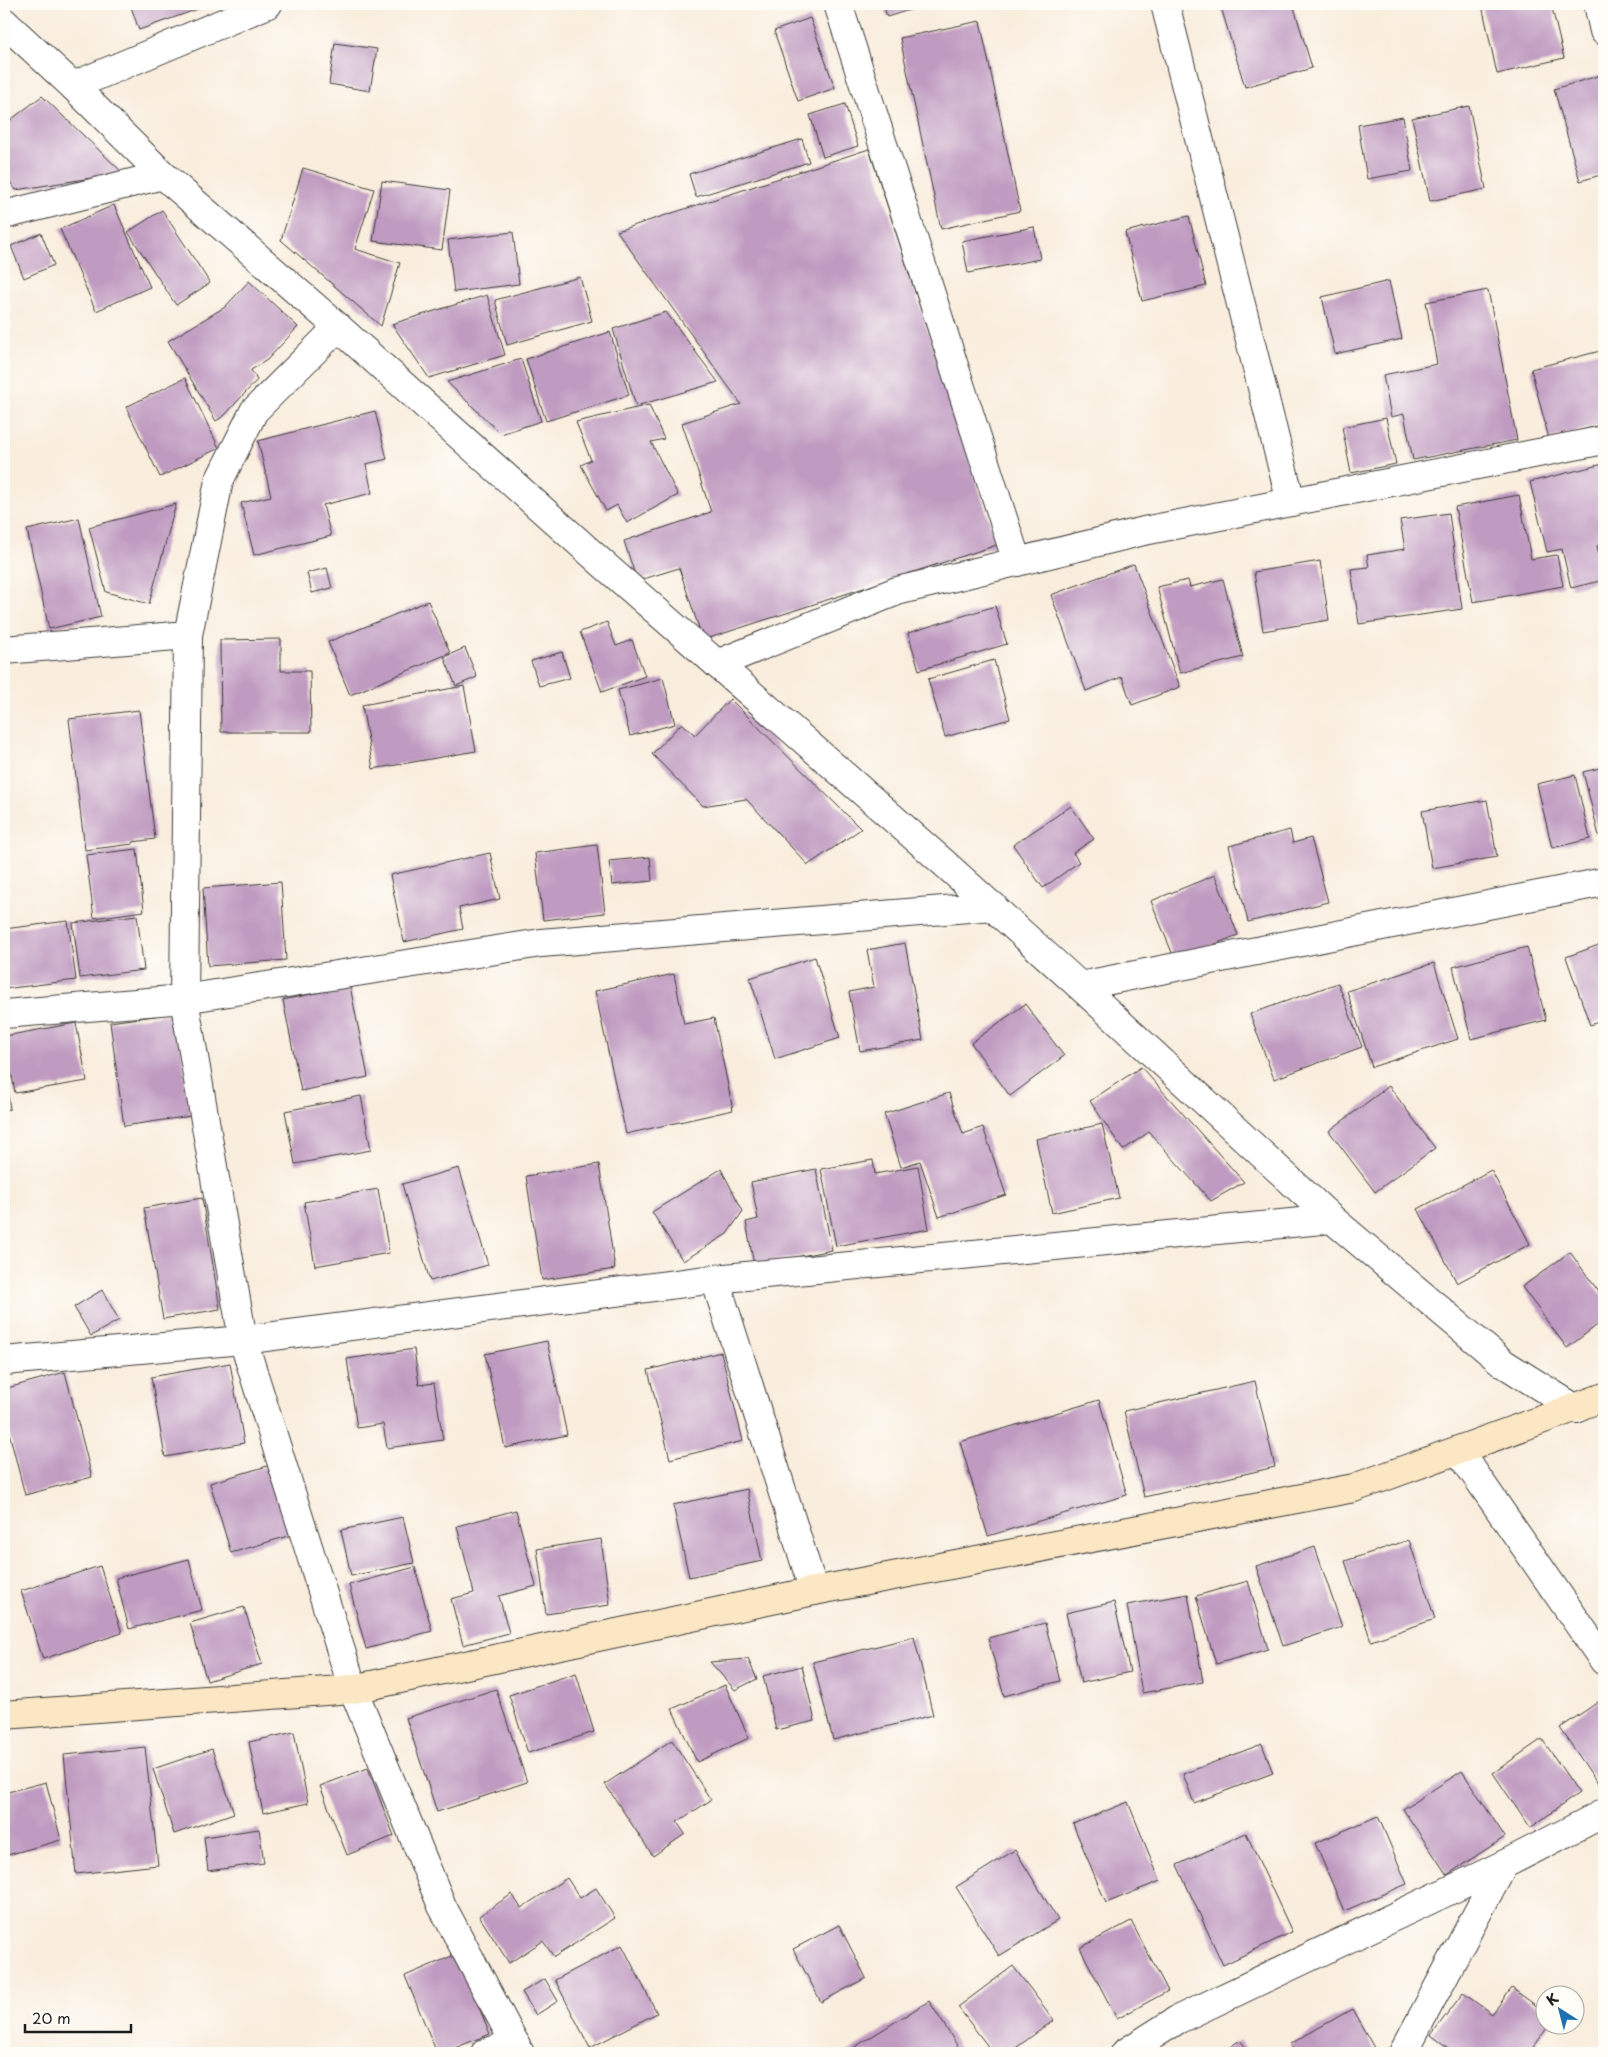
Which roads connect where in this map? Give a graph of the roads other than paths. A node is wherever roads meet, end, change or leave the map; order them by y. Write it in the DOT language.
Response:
graph roads {
  1 [pos="268,4"];
  2 [pos="838,4"];
  3 [pos="1165,4"];
  4 [pos="1598,4"];
  5 [pos="4,22"];
  6 [pos="1604,31"];
  7 [pos="73,86"];
  8 [pos="163,175"];
  9 [pos="4,215"];
  10 [pos="338,327"];
  11 [pos="1604,440"];
  12 [pos="1291,502"];
  13 [pos="1017,562"];
  14 [pos="188,635"];
  15 [pos="4,650"];
  16 [pos="717,664"];
  17 [pos="1604,882"];
  18 [pos="993,906"];
  19 [pos="1080,986"];
  20 [pos="184,999"];
  21 [pos="4,1014"];
  22 [pos="1332,1218"];
  23 [pos="715,1279"];
  24 [pos="243,1340"];
  25 [pos="4,1361"];
  26 [pos="1604,1397"];
  27 [pos="1576,1409"];
  28 [pos="1459,1450"];
  29 [pos="814,1592"];
  30 [pos="1604,1661"];
  31 [pos="353,1689"];
  32 [pos="4,1716"];
  33 [pos="1604,1813"];
  34 [pos="1503,1865"];
  35 [pos="517,2048"];
  36 [pos="486,2053"];
  37 [pos="1125,2053"];
  38 [pos="1403,2053"];
  1 -- 7 [label="street"];
  2 -- 13 [label="street"];
  3 -- 12 [label="street"];
  4 -- 6 [label="street"];
  5 -- 7 [label="street"];
  7 -- 8 [label="street"];
  8 -- 9 [label="street"];
  8 -- 10 [label="street"];
  10 -- 14 [label="street"];
  10 -- 16 [label="street"];
  11 -- 12 [label="street"];
  12 -- 13 [label="street"];
  13 -- 16 [label="street"];
  14 -- 15 [label="street"];
  14 -- 20 [label="street"];
  16 -- 18 [label="street"];
  17 -- 19 [label="street"];
  18 -- 19 [label="street"];
  18 -- 20 [label="street"];
  19 -- 22 [label="street"];
  20 -- 21 [label="street"];
  20 -- 24 [label="street"];
  22 -- 23 [label="street"];
  22 -- 27 [label="street"];
  23 -- 24 [label="street"];
  23 -- 29 [label="street"];
  24 -- 25 [label="street"];
  24 -- 31 [label="street"];
  26 -- 27 [label="street"];
  27 -- 28 [label="street"];
  28 -- 29 [label="street"];
  28 -- 30 [label="street"];
  29 -- 31 [label="street"];
  31 -- 32 [label="street"];
  31 -- 35 [label="street"];
  33 -- 34 [label="street"];
  34 -- 37 [label="street"];
  34 -- 38 [label="street"];
  35 -- 36 [label="street"];
}
